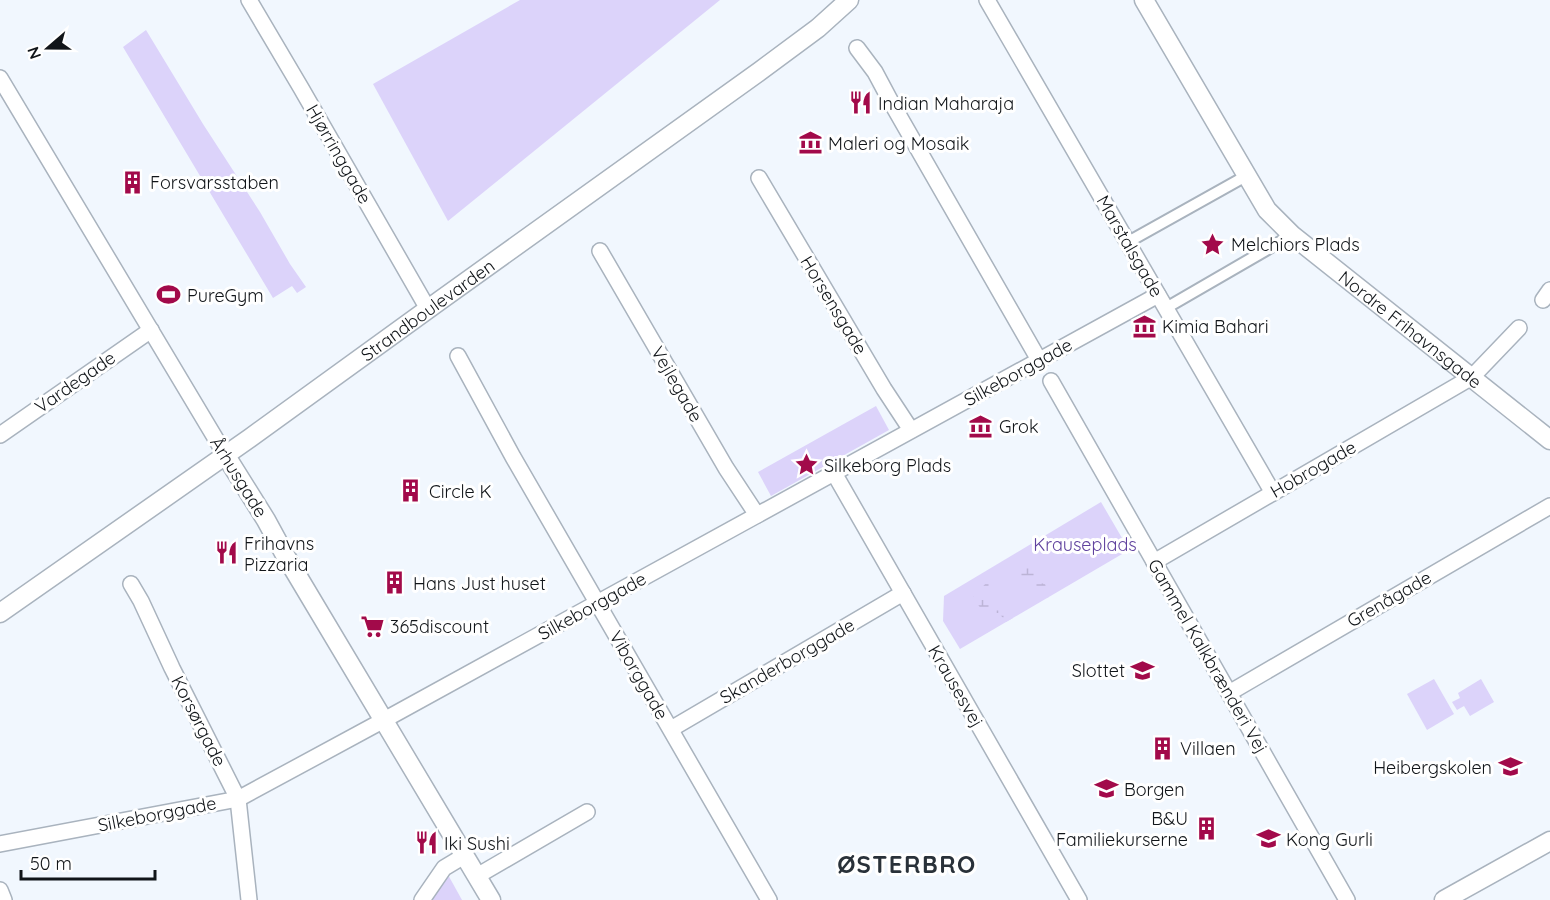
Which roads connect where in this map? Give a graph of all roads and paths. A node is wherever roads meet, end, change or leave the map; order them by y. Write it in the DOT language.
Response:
graph roads {
  1 [pos="249,0"];
  2 [pos="987,0"];
  3 [pos="1144,0"];
  4 [pos="847,1"];
  5 [pos="857,48"];
  6 [pos="3,89"];
  7 [pos="1246,176"];
  8 [pos="759,178"];
  9 [pos="1292,235"];
  10 [pos="1128,242"];
  11 [pos="600,251"];
  12 [pos="1162,301"];
  13 [pos="428,309"];
  14 [pos="1519,328"];
  15 [pos="151,330"];
  16 [pos="458,356"];
  17 [pos="1039,360"];
  18 [pos="1472,377"];
  19 [pos="1051,381"];
  20 [pos="911,430"];
  21 [pos="0,435"];
  22 [pos="1550,440"];
  23 [pos="226,456"];
  24 [pos="834,473"];
  25 [pos="1273,493"];
  26 [pos="1550,506"];
  27 [pos="757,515"];
  28 [pos="1154,562"];
  29 [pos="131,584"];
  30 [pos="903,593"];
  31 [pos="597,603"];
  32 [pos="0,613"];
  33 [pos="1229,693"];
  34 [pos="384,720"];
  35 [pos="671,729"];
  36 [pos="238,799"];
  37 [pos="587,812"];
  38 [pos="1550,842"];
  39 [pos="0,844"];
  40 [pos="464,856"];
  41 [pos="477,876"];
  42 [pos="0,890"];
  43 [pos="4,900"];
  44 [pos="249,900"];
  45 [pos="422,900"];
  46 [pos="491,900"];
  47 [pos="769,900"];
  48 [pos="1079,900"];
  49 [pos="1347,900"];
  50 [pos="1443,900"];
  1 -- 13 [label="street, Hjørringgade"];
  2 -- 10 [label="street, Marstalsgade"];
  3 -- 7 [label="street, Nordre Frihavnsgade"];
  4 -- 13 [label="street, Strandboulevarden"];
  5 -- 17 [label="street"];
  6 -- 15 [label="street, Århusgade"];
  7 -- 9 [label="street, Nordre Frihavnsgade"];
  7 -- 10 [label="street"];
  8 -- 20 [label="street, Horsensgade"];
  9 -- 12 [label="street"];
  9 -- 18 [label="street, Nordre Frihavnsgade"];
  10 -- 12 [label="street, Marstalsgade"];
  11 -- 27 [label="street, Vejlegade"];
  12 -- 17 [label="street, Silkeborggade"];
  12 -- 25 [label="street, Marstalsgade"];
  13 -- 23 [label="street, Strandboulevarden"];
  14 -- 18 [label="street, Hobrogade"];
  15 -- 21 [label="street, Vardegade"];
  15 -- 23 [label="street, Århusgade"];
  16 -- 31 [label="street, Viborggade"];
  17 -- 20 [label="street, Silkeborggade"];
  18 -- 22 [label="street, Nordre Frihavnsgade"];
  18 -- 25 [label="street, Hobrogade"];
  19 -- 28 [label="street, Gammel Kalkbrænderi Vej"];
  20 -- 24 [label="street, Silkeborggade"];
  23 -- 32 [label="street, Strandboulevarden"];
  23 -- 34 [label="street, Århusgade"];
  24 -- 27 [label="street, Silkeborggade"];
  24 -- 30 [label="street, Krausesvej"];
  25 -- 28 [label="street, Hobrogade"];
  26 -- 33 [label="street, Grenågade"];
  27 -- 31 [label="street, Silkeborggade"];
  28 -- 33 [label="street, Gammel Kalkbrænderi Vej"];
  29 -- 36 [label="street, Korsørgade"];
  30 -- 35 [label="street, Skanderborggade"];
  30 -- 48 [label="street, Krausesvej"];
  31 -- 34 [label="street, Silkeborggade"];
  31 -- 35 [label="street, Viborggade"];
  33 -- 49 [label="street, Gammel Kalkbrænderi Vej"];
  34 -- 36 [label="street, Silkeborggade"];
  34 -- 40 [label="street, Århusgade"];
  35 -- 47 [label="street, Viborggade"];
  36 -- 39 [label="street, Silkeborggade"];
  36 -- 44 [label="street, Korsørgade"];
  37 -- 41 [label="street"];
  38 -- 50 [label="street"];
  40 -- 41 [label="street, Århusgade"];
  40 -- 45 [label="street"];
  41 -- 46 [label="street, Århusgade"];
  42 -- 43 [label="street"];
}
